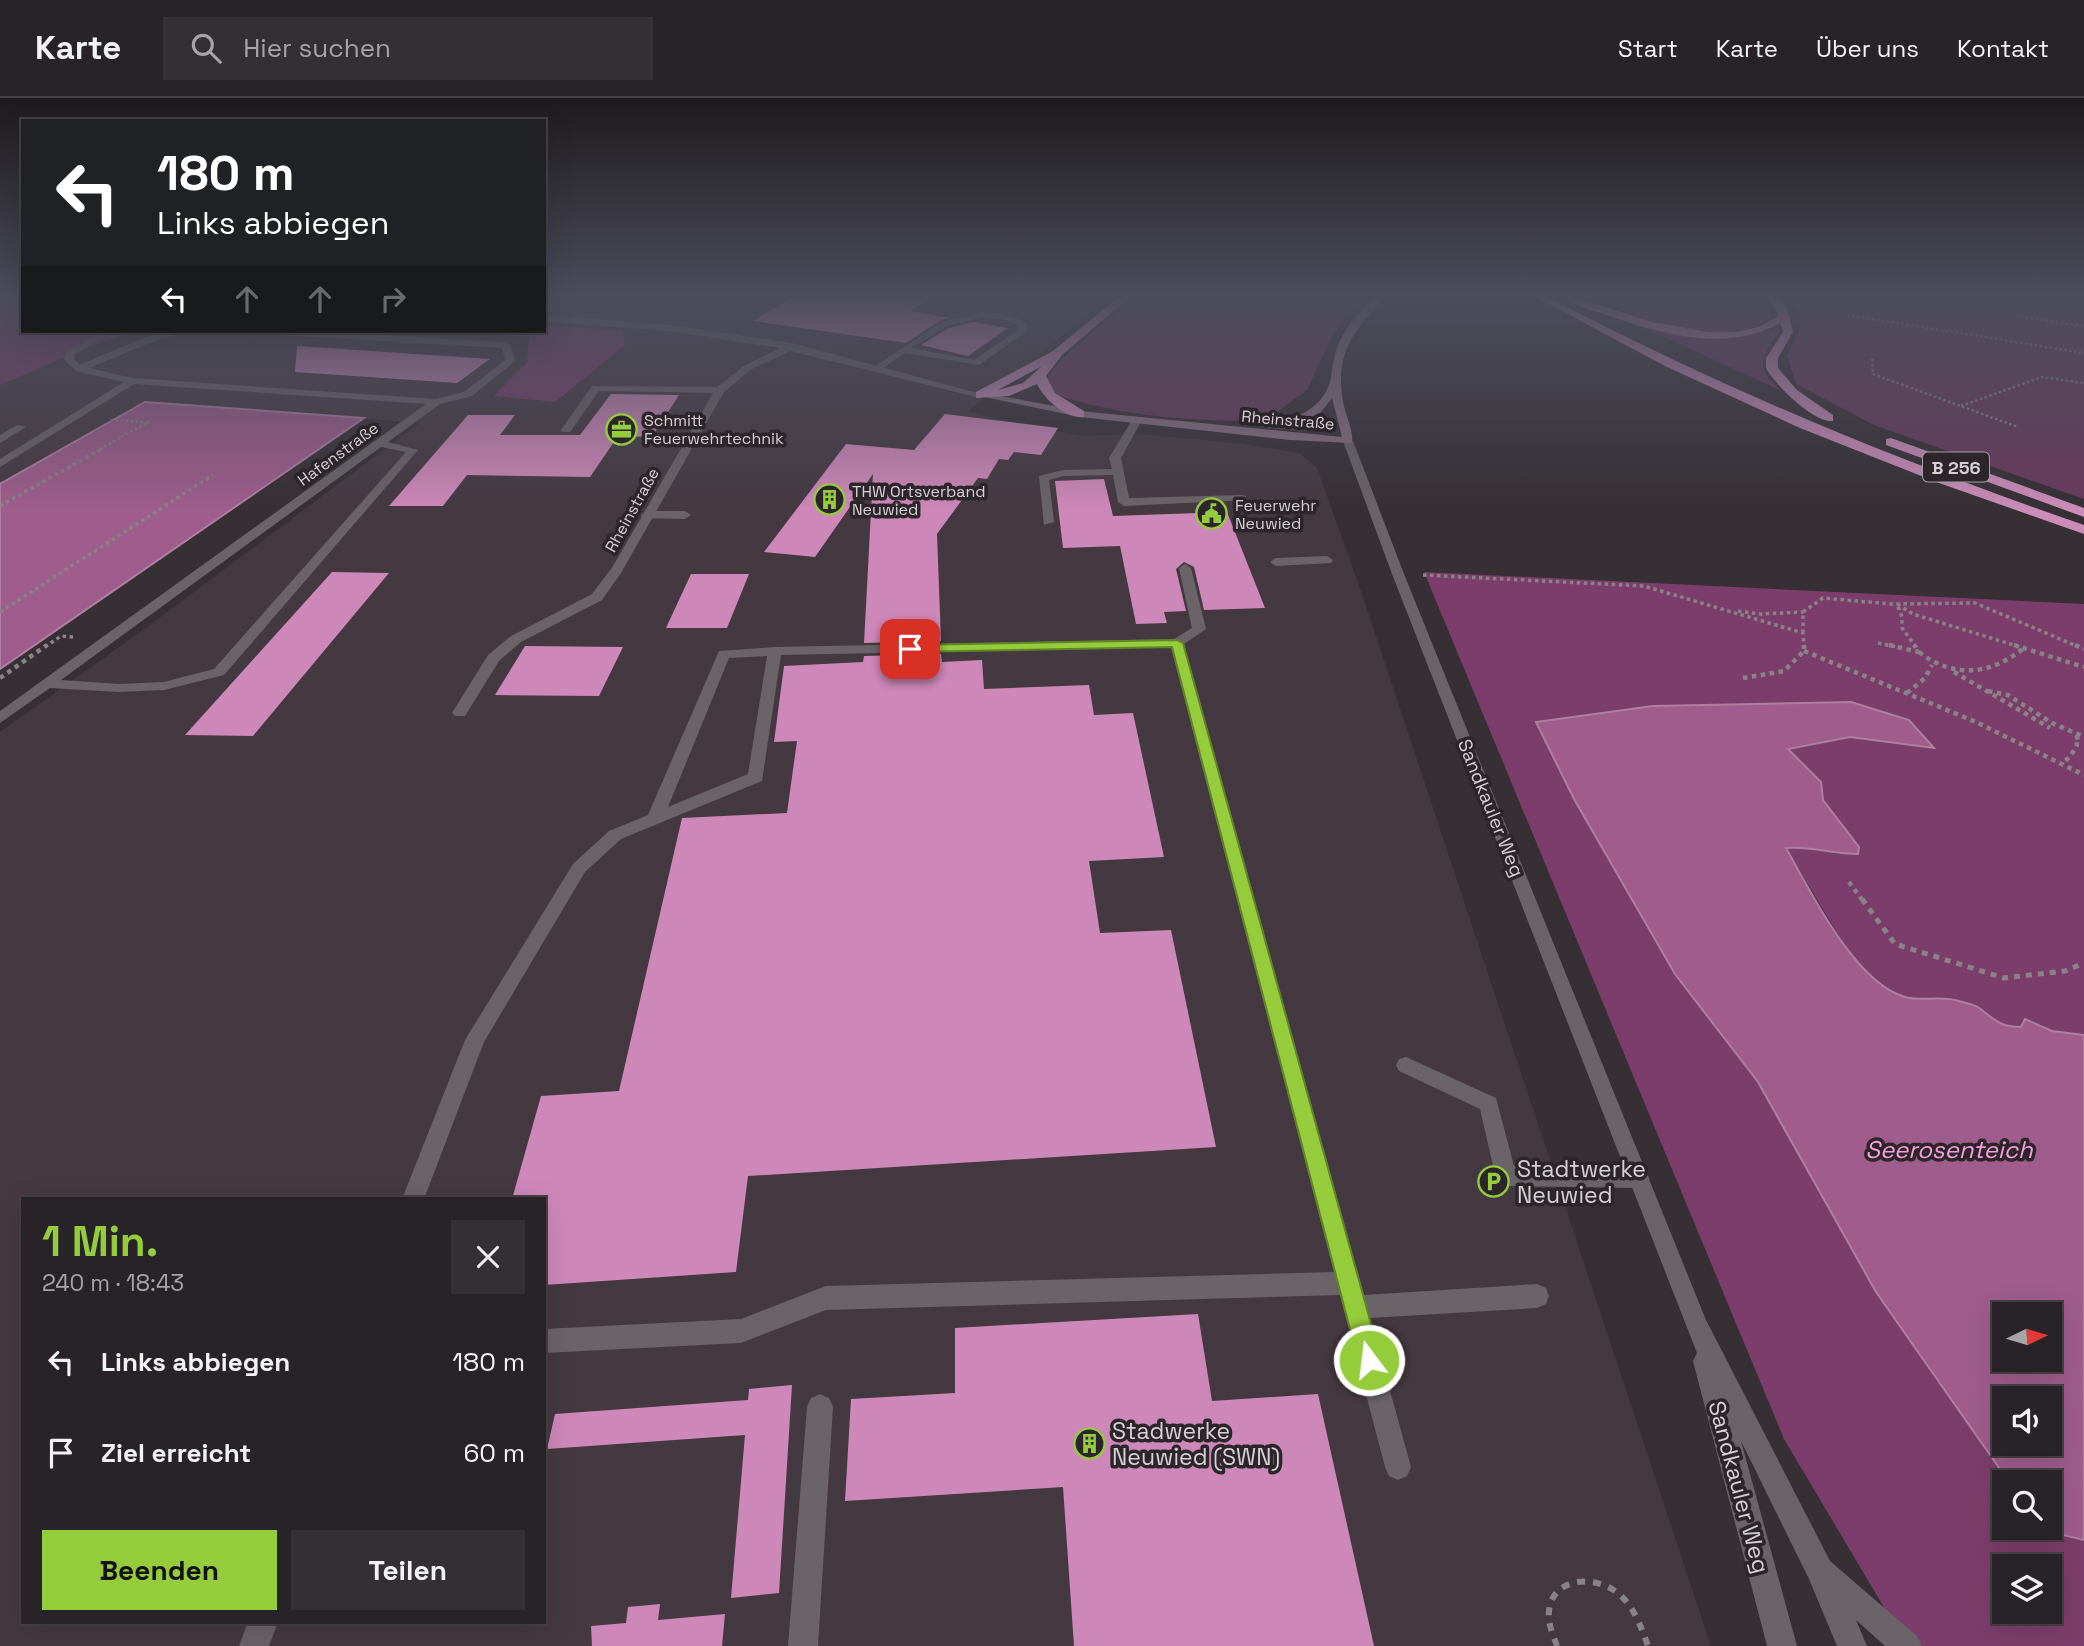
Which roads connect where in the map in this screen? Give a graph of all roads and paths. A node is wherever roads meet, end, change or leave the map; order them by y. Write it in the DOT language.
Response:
graph roads {
  1 [pos="83,367"];
  2 [pos="503,367"];
  3 [pos="749,367"];
  4 [pos="870,367"];
  5 [pos="879,367"];
  6 [pos="1031,367"];
  7 [pos="1048,367"];
  8 [pos="1337,367"];
  9 [pos="1679,367"];
  10 [pos="1772,367"];
  11 [pos="1873,367"];
  12 [pos="79,369"];
  13 [pos="876,369"];
  14 [pos="1041,377"];
  15 [pos="132,381"];
  16 [pos="2084,383"];
  17 [pos="1335,389"];
  18 [pos="720,390"];
  19 [pos="980,395"];
  20 [pos="1782,398"];
  21 [pos="436,401"];
  22 [pos="1960,406"];
  23 [pos="1080,414"];
  24 [pos="1137,420"];
  25 [pos="111,421"];
  26 [pos="1283,424"];
  27 [pos="0,426"];
  28 [pos="2018,426"];
  29 [pos="1202,427"];
  30 [pos="566,430"];
  31 [pos="1878,437"];
  32 [pos="0,440"];
  33 [pos="1348,441"];
  34 [pos="379,443"];
  35 [pos="0,464"];
  36 [pos="1116,472"];
  37 [pos="213,475"];
  38 [pos="1242,498"];
  39 [pos="0,506"];
  40 [pos="2084,513"];
  41 [pos="647,515"];
  42 [pos="685,515"];
  43 [pos="1048,522"];
  44 [pos="2084,530"];
  45 [pos="1327,559"];
  46 [pos="1276,562"];
  47 [pos="1185,568"];
  48 [pos="1398,574"];
  49 [pos="1897,604"];
  50 [pos="1723,610"];
  51 [pos="0,612"];
  52 [pos="1803,612"];
  53 [pos="1802,633"];
  54 [pos="61,636"];
  55 [pos="1177,643"];
  56 [pos="1878,643"];
  57 [pos="2024,648"];
  58 [pos="2084,649"];
  59 [pos="775,651"];
  60 [pos="1804,651"];
  61 [pos="1919,652"];
  62 [pos="1932,664"];
  63 [pos="2084,667"];
  64 [pos="1953,671"];
  65 [pos="0,678"];
  66 [pos="1743,678"];
  67 [pos="49,684"];
  68 [pos="1988,691"];
  69 [pos="1907,693"];
  70 [pos="460,713"];
  71 [pos="0,718"];
  72 [pos="2050,728"];
  73 [pos="2083,736"];
  74 [pos="2075,738"];
  75 [pos="2084,743"];
  76 [pos="2061,765"];
  77 [pos="2084,775"];
  78 [pos="655,819"];
  79 [pos="1849,883"];
  80 [pos="2084,963"];
  81 [pos="1406,1065"];
  82 [pos="1638,1178"];
  83 [pos="414,1197"];
  84 [pos="1348,1283"];
  85 [pos="1537,1296"];
  86 [pos="1355,1307"];
  87 [pos="1697,1327"];
  88 [pos="546,1341"];
  89 [pos="820,1407"];
  90 [pos="1398,1467"];
  91 [pos="1819,1569"];
  92 [pos="262,1624"];
  93 [pos="254,1646"];
  94 [pos="803,1646"];
  95 [pos="1557,1646"];
  96 [pos="1648,1646"];
  97 [pos="1782,1646"];
  98 [pos="1852,1646"];
  99 [pos="1907,1646"];
  1 -- 12 [label="street"];
  2 -- 21 [label="street"];
  3 -- 18 [label="street, Rheinstraße"];
  4 -- 13 [label="street, Rheinstraße"];
  5 -- 13 [label="street"];
  6 -- 19 [label="highway"];
  7 -- 14 [label="highway"];
  8 -- 17 [label="street, Sandkauler Weg"];
  9 -- 44 [label="highway, B 256"];
  10 -- 20 [label="highway"];
  11 -- 22 [label="path"];
  12 -- 15 [label="street, Hafenstraße"];
  13 -- 19 [label="street, Rheinstraße"];
  14 -- 19 [label="highway"];
  14 -- 23 [label="highway"];
  15 -- 21 [label="street, Hafenstraße"];
  15 -- 35 [label="street"];
  16 -- 22 [label="path"];
  17 -- 26 [label="street"];
  17 -- 33 [label="street, Sandkauler Weg"];
  18 -- 30 [label="street"];
  18 -- 41 [label="street, Rheinstraße"];
  19 -- 23 [label="street, Rheinstraße"];
  21 -- 34 [label="street, Hafenstraße"];
  22 -- 28 [label="path"];
  23 -- 24 [label="street, Rheinstraße"];
  24 -- 29 [label="street, Rheinstraße"];
  24 -- 36 [label="street"];
  25 -- 39 [label="path"];
  26 -- 29 [label="street, Rheinstraße"];
  26 -- 33 [label="street, Rheinstraße"];
  27 -- 32 [label="street"];
  29 -- 33 [label="street, Rheinstraße"];
  31 -- 40 [label="highway, B 256"];
  33 -- 48 [label="street, Sandkauler Weg"];
  34 -- 67 [label="street, Hafenstraße"];
  34 -- 67 [label="street"];
  36 -- 38 [label="street"];
  36 -- 43 [label="street"];
  37 -- 51 [label="path"];
  41 -- 42 [label="street"];
  41 -- 70 [label="street, Rheinstraße"];
  45 -- 46 [label="street"];
  47 -- 55 [label="street"];
  48 -- 50 [label="path"];
  48 -- 82 [label="street, Sandkauler Weg"];
  49 -- 52 [label="path"];
  49 -- 57 [label="path"];
  49 -- 58 [label="path"];
  49 -- 61 [label="path"];
  50 -- 52 [label="path"];
  50 -- 53 [label="path"];
  52 -- 53 [label="path"];
  53 -- 60 [label="path"];
  54 -- 65 [label="path"];
  55 -- 59 [label="street"];
  55 -- 84 [label="street"];
  56 -- 61 [label="path"];
  57 -- 63 [label="path"];
  57 -- 64 [label="path"];
  59 -- 78 [label="street"];
  59 -- 78 [label="street"];
  60 -- 66 [label="path"];
  60 -- 69 [label="path"];
  61 -- 62 [label="path"];
  62 -- 64 [label="path"];
  62 -- 69 [label="path"];
  64 -- 68 [label="path"];
  67 -- 71 [label="street, Hafenstraße"];
  68 -- 72 [label="path"];
  68 -- 73 [label="path"];
  69 -- 76 [label="path"];
  73 -- 74 [label="path"];
  74 -- 75 [label="path"];
  74 -- 76 [label="path"];
  76 -- 77 [label="path"];
  78 -- 83 [label="street"];
  79 -- 80 [label="path"];
  81 -- 82 [label="street"];
  82 -- 87 [label="street, Sandkauler Weg"];
  84 -- 86 [label="street"];
  84 -- 88 [label="street"];
  85 -- 86 [label="street"];
  86 -- 90 [label="street"];
  87 -- 91 [label="street, Sandkauler Weg"];
  87 -- 97 [label="street, Sandkauler Weg"];
  89 -- 94 [label="street"];
  91 -- 98 [label="street, Sandkauler Weg"];
  91 -- 99 [label="street, Sandkauler Weg"];
  92 -- 93 [label="street"];
  95 -- 96 [label="path"];
}
